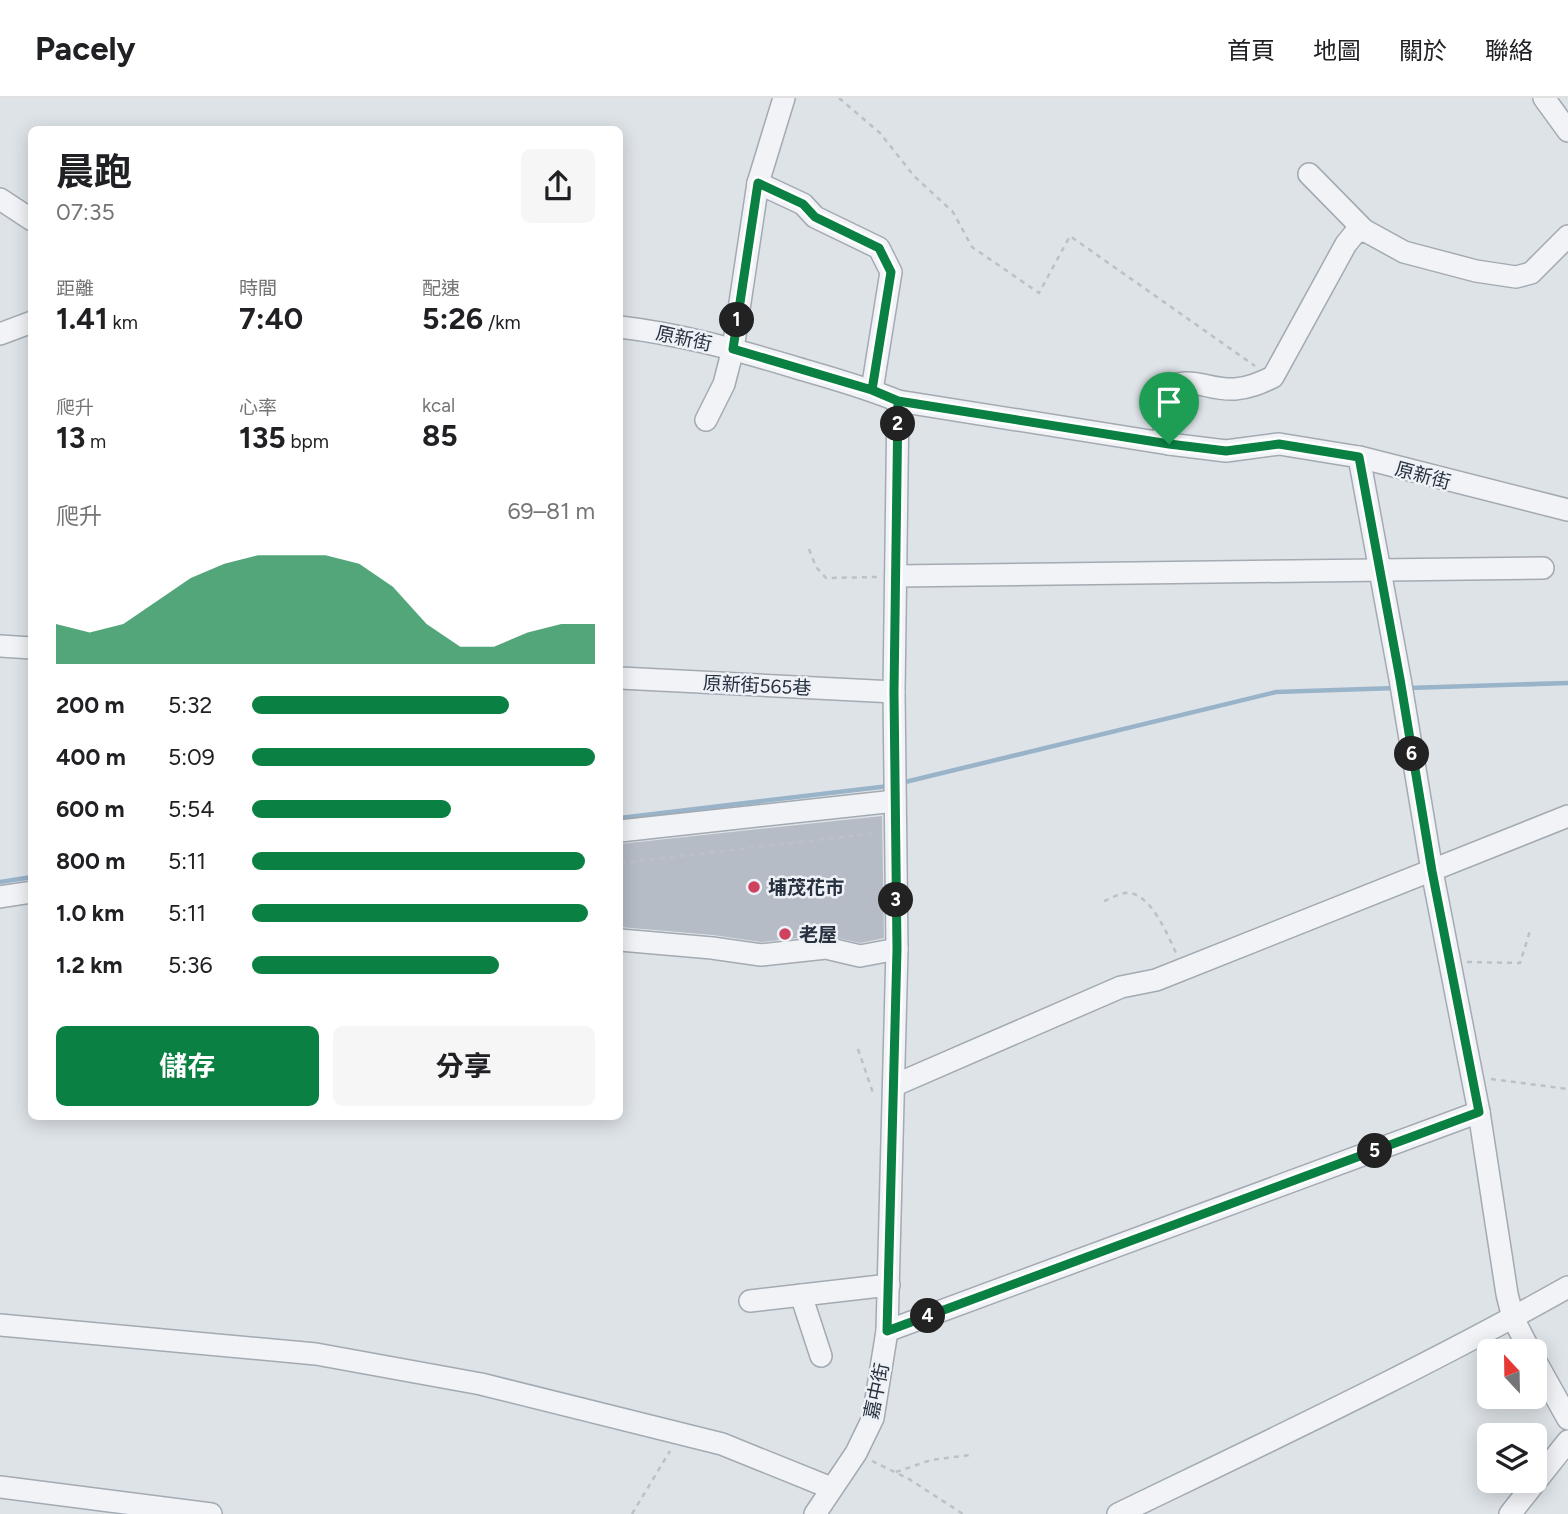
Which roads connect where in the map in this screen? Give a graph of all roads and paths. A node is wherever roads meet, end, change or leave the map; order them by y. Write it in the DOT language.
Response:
graph roads {
  1 [pos="784,98"];
  2 [pos="839,98"];
  3 [pos="1544,98"];
  4 [pos="1568,131"];
  5 [pos="1309,174"];
  6 [pos="758,183"];
  7 [pos="6,202"];
  8 [pos="28,217"];
  9 [pos="0,223"];
  10 [pos="1363,230"];
  11 [pos="1568,236"];
  12 [pos="28,323"];
  13 [pos="623,327"];
  14 [pos="0,334"];
  15 [pos="733,349"];
  16 [pos="1273,377"];
  17 [pos="872,390"];
  18 [pos="898,401"];
  19 [pos="706,420"];
  20 [pos="1169,444"];
  21 [pos="1359,457"];
  22 [pos="1568,510"];
  23 [pos="809,550"];
  24 [pos="1543,568"];
  25 [pos="1380,570"];
  26 [pos="897,576"];
  27 [pos="0,646"];
  28 [pos="28,648"];
  29 [pos="623,678"];
  30 [pos="894,692"];
  31 [pos="895,790"];
  32 [pos="1568,816"];
  33 [pos="623,831"];
  34 [pos="895,832"];
  35 [pos="623,863"];
  36 [pos="1432,871"];
  37 [pos="28,893"];
  38 [pos="0,897"];
  39 [pos="1104,901"];
  40 [pos="1530,931"];
  41 [pos="623,940"];
  42 [pos="897,949"];
  43 [pos="1450,962"];
  44 [pos="1183,969"];
  45 [pos="1472,1076"];
  46 [pos="895,1085"];
  47 [pos="1568,1088"];
  48 [pos="1479,1112"];
  49 [pos="889,1284"];
  50 [pos="1568,1287"];
  51 [pos="801,1295"];
  52 [pos="750,1301"];
  53 [pos="1513,1318"];
  54 [pos="0,1325"];
  55 [pos="887,1331"];
  56 [pos="1524,1339"];
  57 [pos="821,1356"];
  58 [pos="1547,1381"];
  59 [pos="1568,1419"];
  60 [pos="680,1434"];
  61 [pos="1568,1440"];
  62 [pos="856,1453"];
  63 [pos="970,1455"];
  64 [pos="896,1472"];
  65 [pos="0,1487"];
  66 [pos="831,1488"];
  67 [pos="211,1514"];
  68 [pos="632,1514"];
  69 [pos="816,1514"];
  70 [pos="963,1514"];
  71 [pos="1118,1514"];
  72 [pos="1510,1514"];
  1 -- 6 [label="street"];
  2 -- 16 [label="path"];
  3 -- 4 [label="street"];
  5 -- 10 [label="street"];
  6 -- 15 [label="street"];
  6 -- 17 [label="street"];
  7 -- 8 [label="street"];
  7 -- 9 [label="street"];
  10 -- 11 [label="street"];
  10 -- 16 [label="street"];
  12 -- 14 [label="street"];
  13 -- 15 [label="street, 原新街"];
  15 -- 17 [label="street, 原新街"];
  15 -- 19 [label="street"];
  16 -- 20 [label="street"];
  17 -- 18 [label="street, 原新街"];
  18 -- 20 [label="street, 原新街"];
  18 -- 26 [label="street, 嘉中街"];
  20 -- 21 [label="street, 原新街"];
  21 -- 22 [label="street, 原新街"];
  21 -- 25 [label="street"];
  23 -- 26 [label="path"];
  24 -- 25 [label="street"];
  25 -- 26 [label="street"];
  25 -- 36 [label="street"];
  26 -- 30 [label="street, 嘉中街"];
  27 -- 28 [label="street"];
  29 -- 30 [label="street, 原新街565巷"];
  30 -- 31 [label="street, 嘉中街"];
  31 -- 33 [label="street"];
  31 -- 34 [label="street, 嘉中街"];
  32 -- 36 [label="street"];
  34 -- 35 [label="path"];
  34 -- 42 [label="street, 嘉中街"];
  36 -- 43 [label="street"];
  36 -- 44 [label="street"];
  37 -- 38 [label="street"];
  39 -- 44 [label="path"];
  40 -- 43 [label="path"];
  41 -- 42 [label="street"];
  42 -- 46 [label="street, 嘉中街"];
  43 -- 45 [label="street"];
  44 -- 46 [label="street"];
  45 -- 47 [label="path"];
  45 -- 48 [label="street"];
  46 -- 49 [label="street, 嘉中街"];
  48 -- 53 [label="street"];
  48 -- 55 [label="street"];
  49 -- 51 [label="street"];
  49 -- 55 [label="street, 嘉中街"];
  50 -- 53 [label="street"];
  51 -- 52 [label="street"];
  51 -- 57 [label="street"];
  53 -- 56 [label="street"];
  53 -- 71 [label="street"];
  54 -- 60 [label="street"];
  55 -- 62 [label="street, 嘉中街"];
  58 -- 59 [label="street"];
  60 -- 66 [label="street"];
  60 -- 68 [label="path"];
  61 -- 72 [label="street"];
  62 -- 64 [label="path"];
  62 -- 66 [label="street, 嘉中街"];
  63 -- 64 [label="path"];
  64 -- 70 [label="path"];
  65 -- 67 [label="street"];
  66 -- 69 [label="street, 嘉中街"];
}
